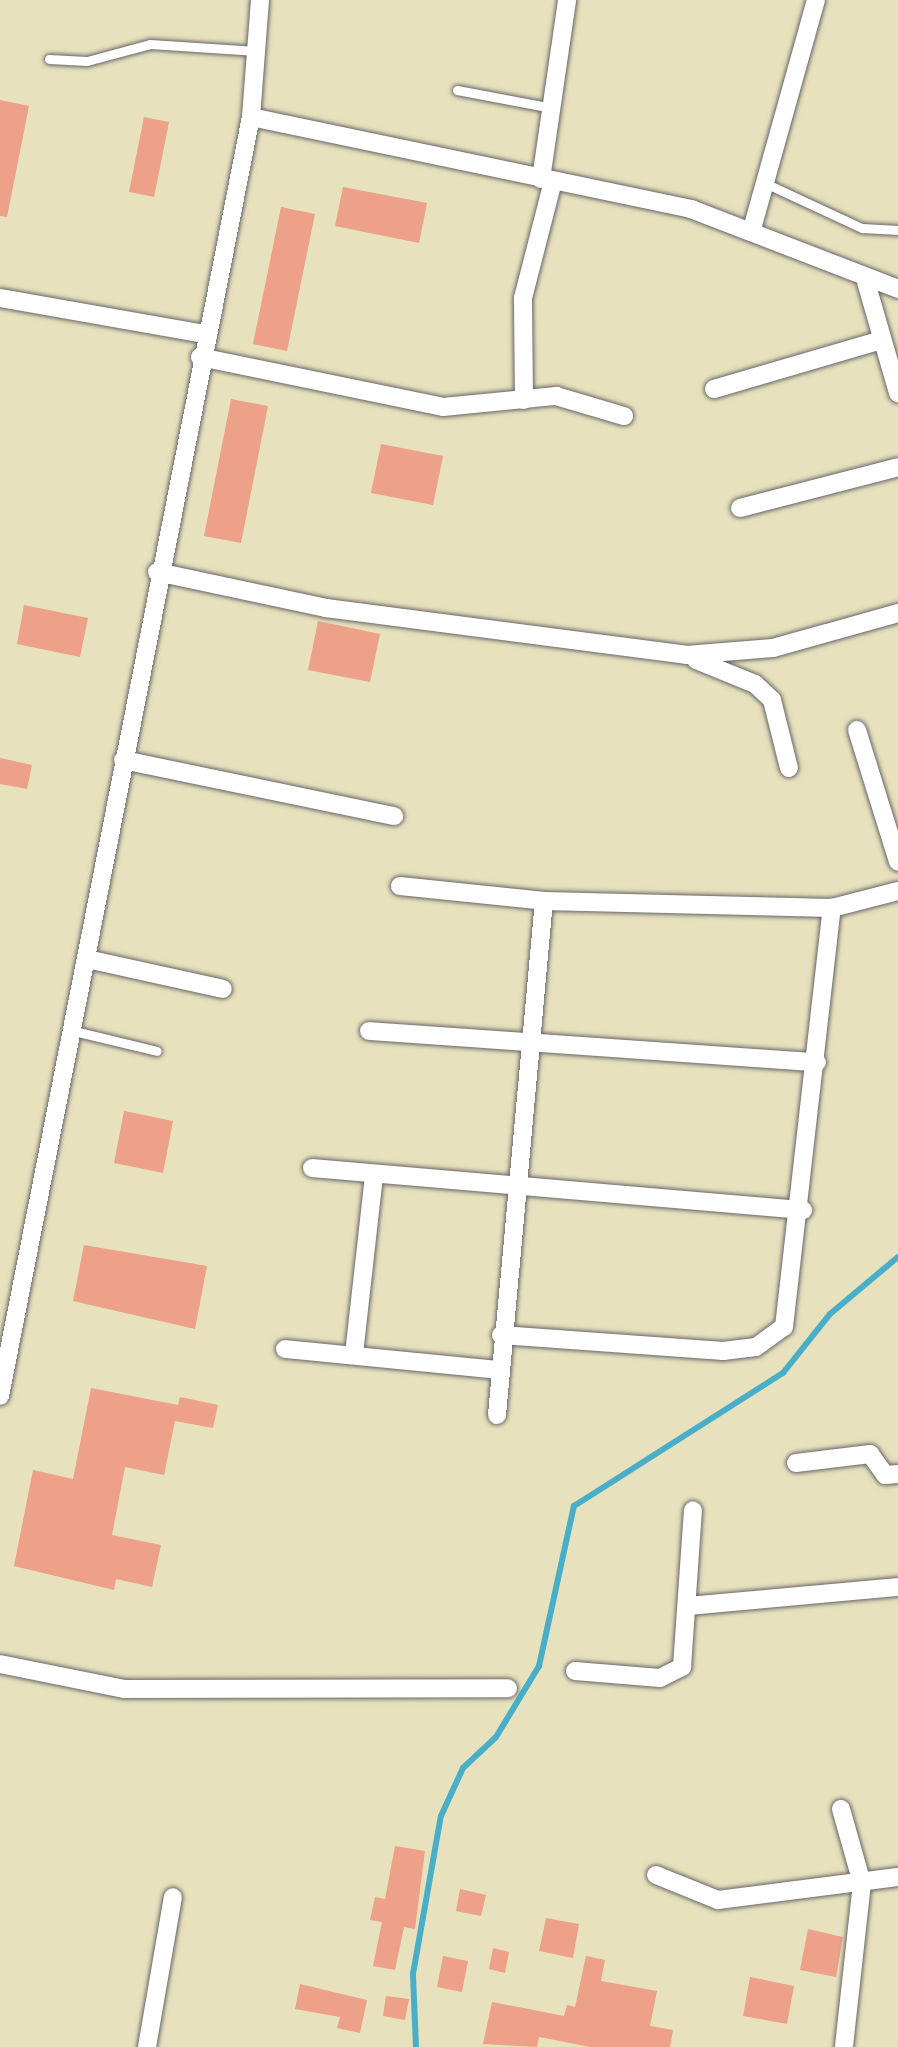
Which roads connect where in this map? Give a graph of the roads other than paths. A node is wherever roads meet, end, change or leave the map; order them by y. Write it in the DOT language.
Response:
graph roads {
  1 [pos="260,0"];
  2 [pos="567,0"];
  3 [pos="816,0"];
  4 [pos="260,51"];
  5 [pos="49,59"];
  6 [pos="457,90"];
  7 [pos="555,109"];
  8 [pos="251,117"];
  9 [pos="547,180"];
  10 [pos="767,184"];
  11 [pos="752,229"];
  12 [pos="898,230"];
  13 [pos="866,282"];
  14 [pos="898,289"];
  15 [pos="0,298"];
  16 [pos="205,334"];
  17 [pos="882,340"];
  18 [pos="200,357"];
  19 [pos="714,389"];
  20 [pos="898,393"];
  21 [pos="524,400"];
  22 [pos="624,416"];
  23 [pos="898,467"];
  24 [pos="740,508"];
  25 [pos="157,572"];
  26 [pos="898,613"];
  27 [pos="686,655"];
  28 [pos="857,730"];
  29 [pos="123,760"];
  30 [pos="789,768"];
  31 [pos="394,816"];
  32 [pos="898,862"];
  33 [pos="400,886"];
  34 [pos="898,891"];
  35 [pos="544,901"];
  36 [pos="832,908"];
  37 [pos="87,959"];
  38 [pos="223,989"];
  39 [pos="74,1031"];
  40 [pos="369,1031"];
  41 [pos="527,1042"];
  42 [pos="157,1051"];
  43 [pos="817,1062"];
  44 [pos="312,1168"];
  45 [pos="374,1175"];
  46 [pos="517,1184"];
  47 [pos="803,1210"];
  48 [pos="501,1335"];
  49 [pos="5,1343"];
  50 [pos="285,1349"];
  51 [pos="354,1354"];
  52 [pos="499,1370"];
  53 [pos="0,1396"];
  54 [pos="497,1415"];
  55 [pos="796,1463"];
  56 [pos="898,1474"];
  57 [pos="693,1510"];
  58 [pos="898,1587"];
  59 [pos="689,1606"];
  60 [pos="0,1664"];
  61 [pos="575,1671"];
  62 [pos="508,1688"];
  63 [pos="841,1809"];
  64 [pos="656,1875"];
  65 [pos="898,1877"];
  66 [pos="862,1883"];
  67 [pos="173,1897"];
  68 [pos="147,2047"];
  69 [pos="844,2047"];
  1 -- 4 [label="street"];
  2 -- 7 [label="street"];
  3 -- 10 [label="street"];
  4 -- 5 [label="lane"];
  4 -- 8 [label="street"];
  6 -- 7 [label="lane"];
  7 -- 9 [label="street"];
  8 -- 9 [label="street"];
  8 -- 16 [label="street"];
  9 -- 11 [label="street"];
  9 -- 21 [label="street"];
  10 -- 11 [label="street"];
  10 -- 12 [label="lane"];
  11 -- 13 [label="street"];
  13 -- 14 [label="street"];
  13 -- 17 [label="street"];
  15 -- 16 [label="street"];
  16 -- 18 [label="street"];
  17 -- 19 [label="street"];
  17 -- 20 [label="street"];
  18 -- 21 [label="street"];
  18 -- 25 [label="street"];
  21 -- 22 [label="street"];
  23 -- 24 [label="street"];
  25 -- 27 [label="street"];
  25 -- 29 [label="street"];
  26 -- 27 [label="street"];
  27 -- 30 [label="street"];
  28 -- 32 [label="street"];
  29 -- 31 [label="street"];
  29 -- 37 [label="street"];
  33 -- 35 [label="street"];
  34 -- 36 [label="street"];
  35 -- 36 [label="street"];
  35 -- 41 [label="street"];
  36 -- 43 [label="street"];
  37 -- 38 [label="street"];
  37 -- 39 [label="street"];
  39 -- 42 [label="lane"];
  39 -- 49 [label="street"];
  40 -- 41 [label="street"];
  41 -- 43 [label="street"];
  41 -- 46 [label="street"];
  43 -- 47 [label="street"];
  44 -- 45 [label="street"];
  45 -- 46 [label="street"];
  45 -- 51 [label="street"];
  46 -- 47 [label="street"];
  46 -- 48 [label="street"];
  47 -- 48 [label="street"];
  48 -- 52 [label="street"];
  49 -- 53 [label="street"];
  50 -- 51 [label="street"];
  51 -- 52 [label="street"];
  52 -- 54 [label="street"];
  55 -- 56 [label="street"];
  57 -- 59 [label="street"];
  58 -- 59 [label="street"];
  59 -- 61 [label="street"];
  60 -- 62 [label="street"];
  63 -- 66 [label="street"];
  64 -- 66 [label="street"];
  65 -- 66 [label="street"];
  66 -- 69 [label="street"];
  67 -- 68 [label="street"];
}
